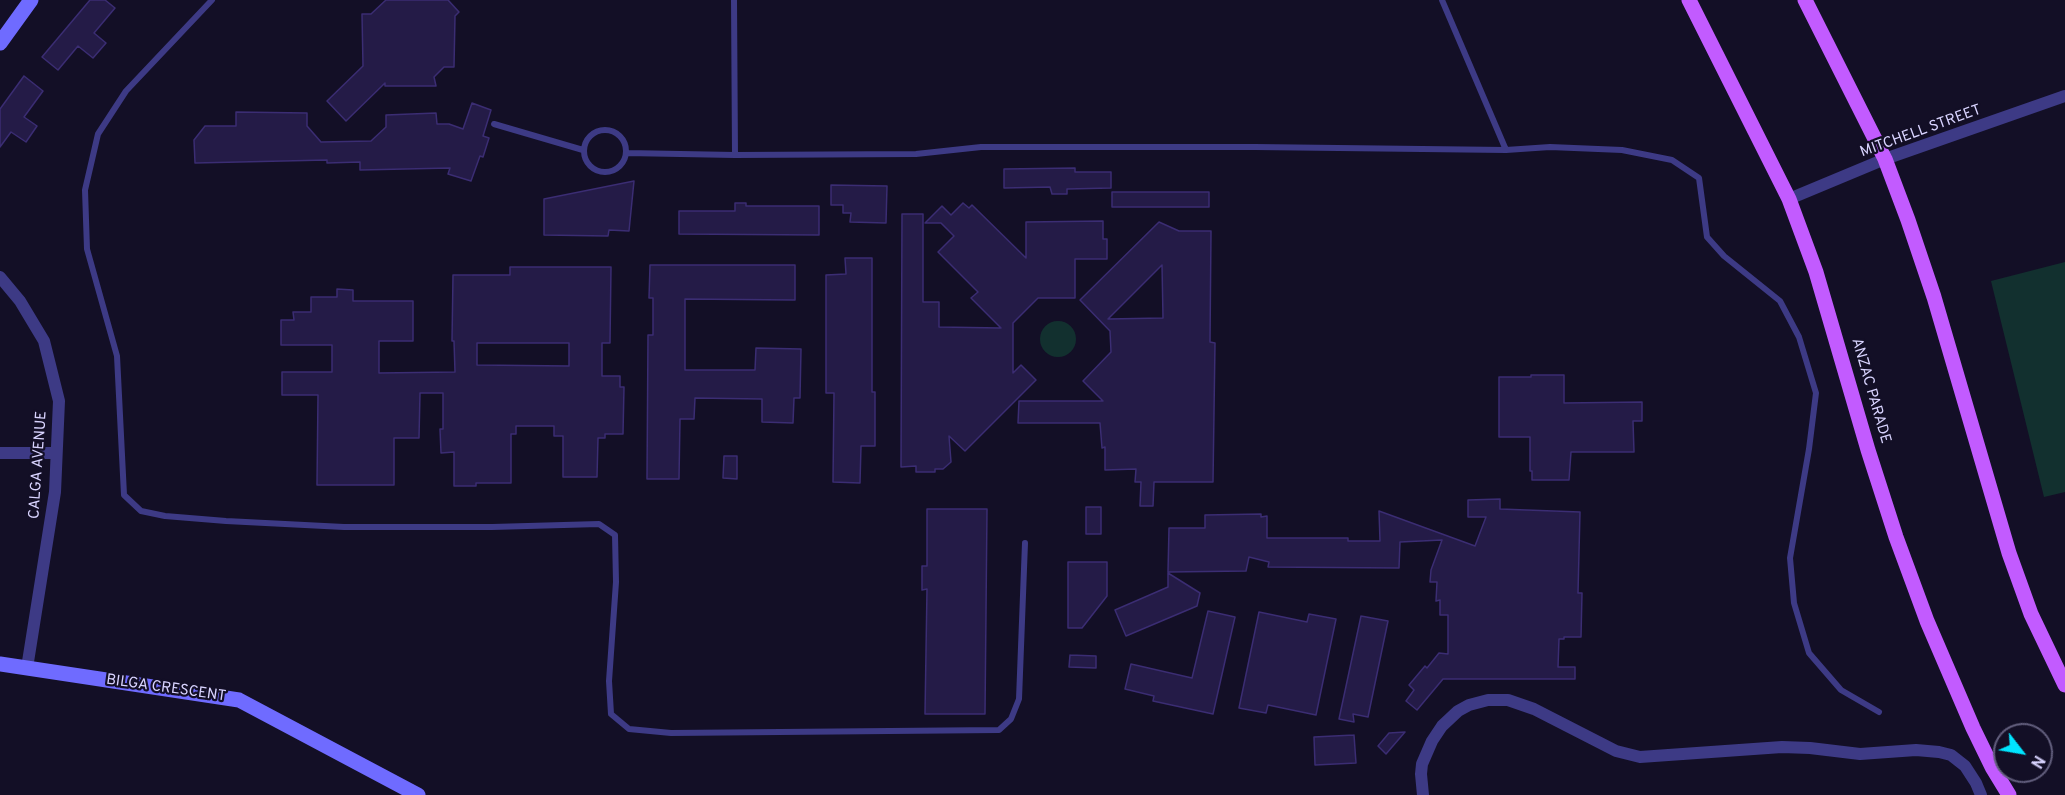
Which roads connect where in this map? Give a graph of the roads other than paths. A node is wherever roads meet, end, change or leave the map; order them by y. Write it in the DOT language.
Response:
graph roads {
  1 [pos="31,0"];
  2 [pos="212,0"];
  3 [pos="734,0"];
  4 [pos="1442,0"];
  5 [pos="1689,0"];
  6 [pos="1805,0"];
  7 [pos="0,43"];
  8 [pos="2065,96"];
  9 [pos="494,124"];
  10 [pos="583,150"];
  11 [pos="1506,150"];
  12 [pos="626,153"];
  13 [pos="735,155"];
  14 [pos="1885,159"];
  15 [pos="1789,199"];
  16 [pos="0,277"];
  17 [pos="0,453"];
  18 [pos="56,453"];
  19 [pos="1025,543"];
  20 [pos="0,664"];
  21 [pos="27,668"];
  22 [pos="2065,685"];
  23 [pos="1879,712"];
  24 [pos="418,795"];
  25 [pos="1423,795"];
  26 [pos="1981,795"];
  27 [pos="2009,795"];
  1 -- 7 [label="street"];
  2 -- 19 [label="lane"];
  3 -- 13 [label="lane"];
  4 -- 11 [label="lane"];
  5 -- 15 [label="main road, ANZAC PARADE"];
  6 -- 14 [label="main road"];
  8 -- 14 [label="street, MITCHELL STREET"];
  9 -- 10 [label="lane"];
  10 -- 12 [label="lane"];
  10 -- 12 [label="lane"];
  11 -- 13 [label="lane"];
  11 -- 23 [label="lane"];
  12 -- 13 [label="lane"];
  14 -- 15 [label="street, MITCHELL STREET"];
  14 -- 22 [label="main road"];
  15 -- 27 [label="main road, ANZAC PARADE"];
  16 -- 18 [label="street, CALGA AVENUE"];
  17 -- 18 [label="street"];
  18 -- 21 [label="street, CALGA AVENUE"];
  20 -- 21 [label="street, BILGA CRESCENT"];
  21 -- 24 [label="street, BILGA CRESCENT"];
  25 -- 26 [label="street"];
}
